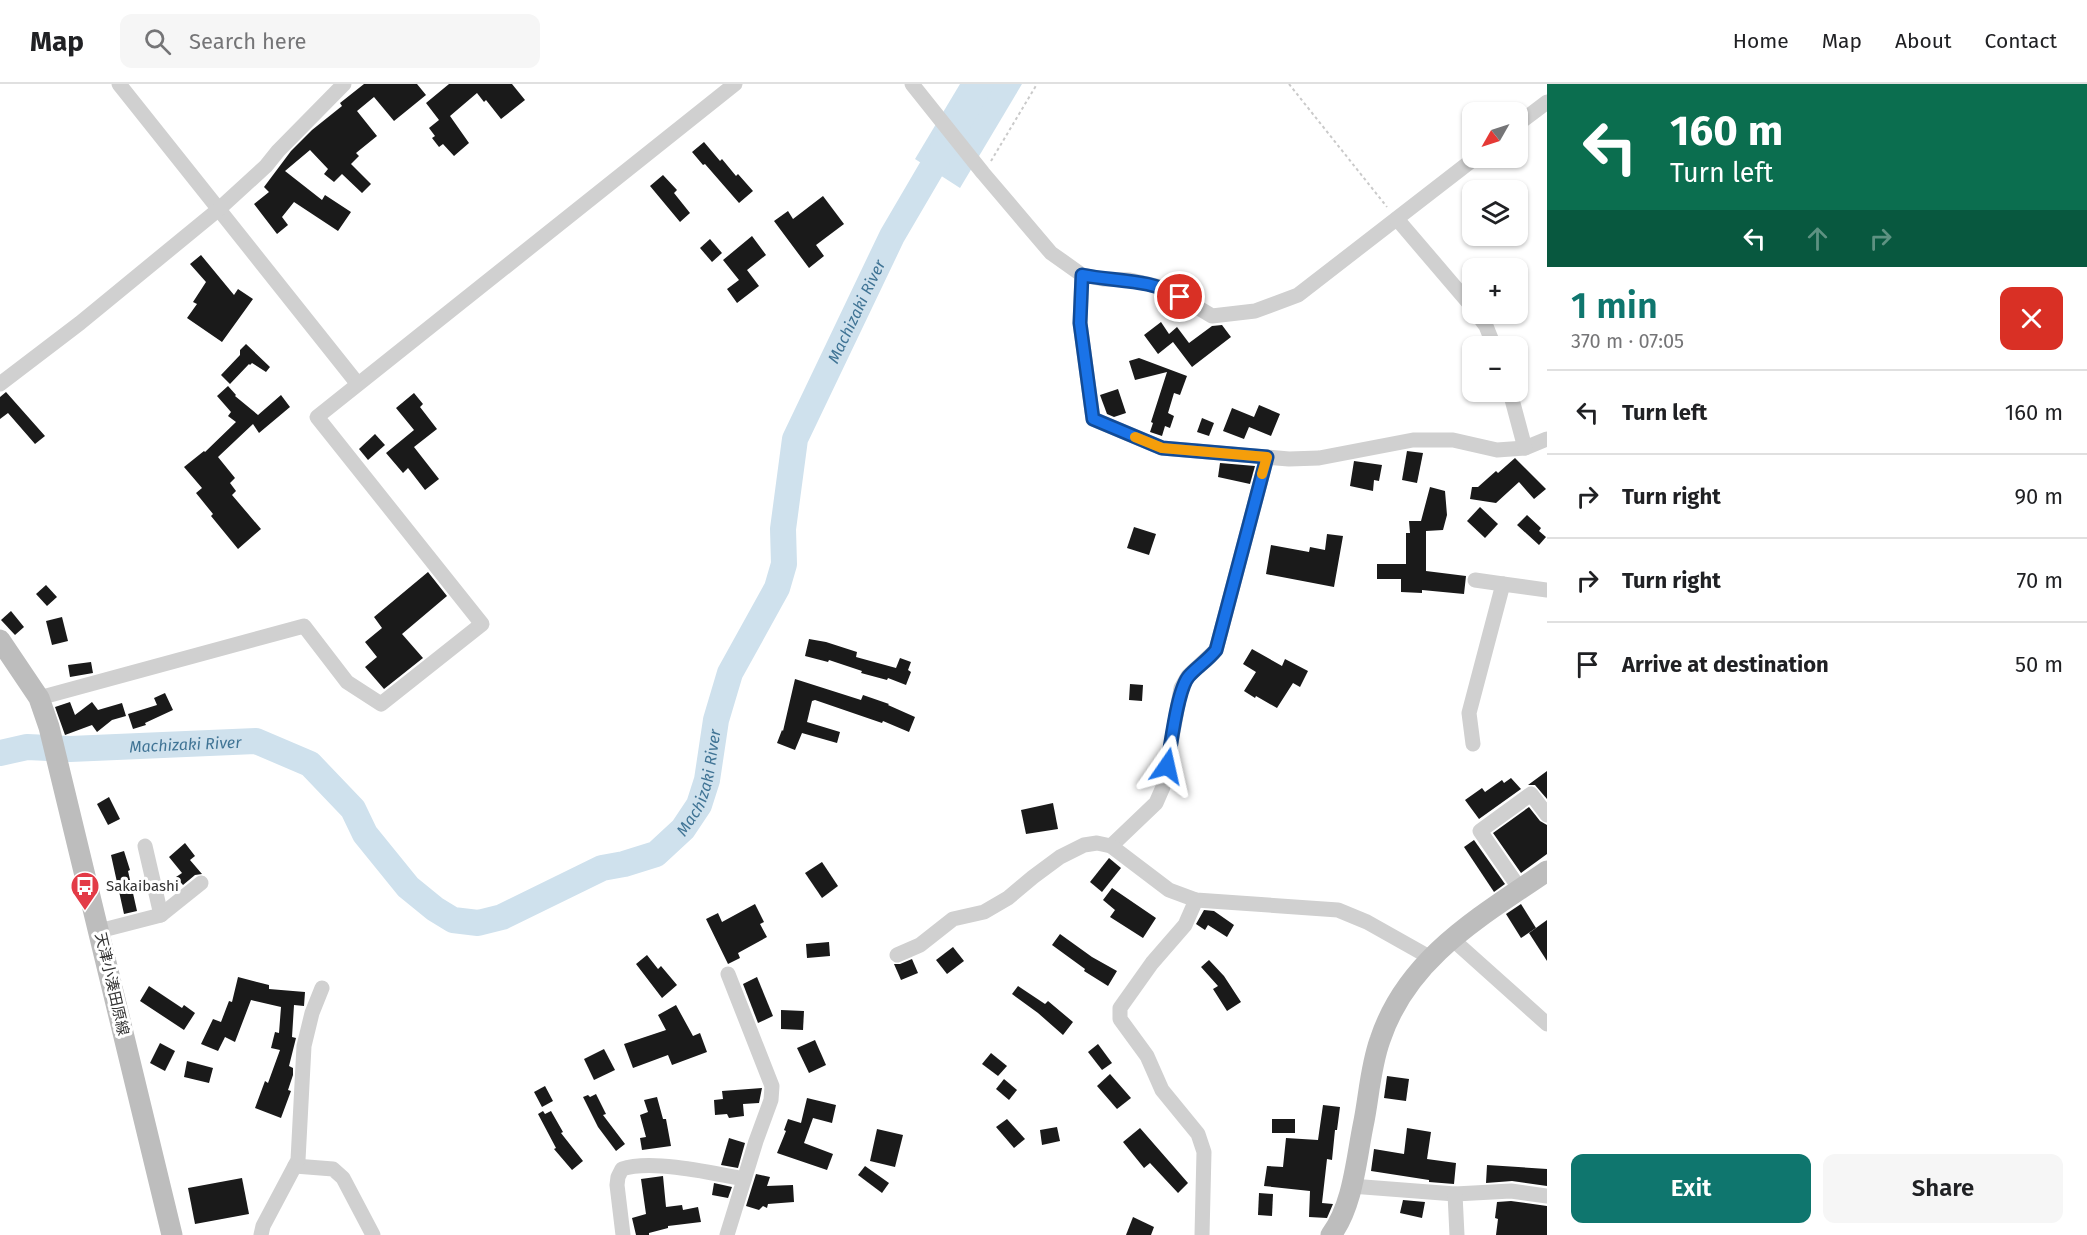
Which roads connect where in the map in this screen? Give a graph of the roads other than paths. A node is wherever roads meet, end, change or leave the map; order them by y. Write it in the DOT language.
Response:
graph roads {
  1 [pos="119,84"];
  2 [pos="344,84"];
  3 [pos="735,84"];
  4 [pos="912,84"];
  5 [pos="1547,102"];
  6 [pos="1528,116"];
  7 [pos="1462,168"];
  8 [pos="219,209"];
  9 [pos="1397,219"];
  10 [pos="1082,275"];
  11 [pos="1462,295"];
  12 [pos="0,384"];
  13 [pos="357,384"];
  14 [pos="1513,402"];
  15 [pos="1547,440"];
  16 [pos="1526,448"];
  17 [pos="1267,457"];
  18 [pos="1475,580"];
  19 [pos="1503,584"];
  20 [pos="1547,590"];
  21 [pos="0,640"];
  22 [pos="39,698"];
  23 [pos="1473,744"];
  24 [pos="1547,815"];
  25 [pos="145,846"];
  26 [pos="1111,846"];
  27 [pos="1547,871"];
  28 [pos="201,883"];
  29 [pos="1520,889"];
  30 [pos="1196,900"];
  31 [pos="161,915"];
  32 [pos="99,931"];
  33 [pos="1451,938"];
  34 [pos="897,955"];
  35 [pos="1431,958"];
  36 [pos="728,974"];
  37 [pos="322,988"];
  38 [pos="1547,1024"];
  39 [pos="295,1166"];
  40 [pos="744,1179"];
  41 [pos="1351,1186"];
  42 [pos="1455,1194"];
  43 [pos="1547,1196"];
  44 [pos="172,1235"];
  45 [pos="261,1235"];
  46 [pos="373,1235"];
  47 [pos="622,1235"];
  48 [pos="727,1235"];
  49 [pos="1202,1235"];
  50 [pos="1331,1235"];
  51 [pos="1457,1235"];
  1 -- 8 [label="street"];
  2 -- 8 [label="street"];
  3 -- 13 [label="street"];
  4 -- 10 [label="street"];
  5 -- 6 [label="street"];
  7 -- 9 [label="street"];
  8 -- 12 [label="street"];
  8 -- 13 [label="street"];
  9 -- 10 [label="street"];
  9 -- 11 [label="street"];
  10 -- 17 [label="street"];
  13 -- 22 [label="street"];
  14 -- 16 [label="street"];
  15 -- 16 [label="street"];
  16 -- 17 [label="street"];
  17 -- 26 [label="street"];
  18 -- 19 [label="street"];
  19 -- 20 [label="street"];
  19 -- 23 [label="street"];
  21 -- 22 [label="main road, 天津小湊田原線"];
  22 -- 32 [label="main road, 天津小湊田原線"];
  24 -- 29 [label="street"];
  25 -- 31 [label="street"];
  26 -- 30 [label="street"];
  26 -- 34 [label="street"];
  27 -- 29 [label="main road"];
  28 -- 31 [label="street"];
  29 -- 33 [label="main road"];
  30 -- 35 [label="street"];
  30 -- 49 [label="street"];
  31 -- 32 [label="street"];
  32 -- 44 [label="main road, 天津小湊田原線"];
  33 -- 35 [label="main road"];
  33 -- 38 [label="street"];
  35 -- 41 [label="main road"];
  36 -- 40 [label="street"];
  37 -- 39 [label="street"];
  39 -- 45 [label="street"];
  39 -- 46 [label="street"];
  40 -- 47 [label="street"];
  40 -- 48 [label="street"];
  41 -- 42 [label="street"];
  41 -- 50 [label="main road"];
  42 -- 43 [label="street"];
  42 -- 51 [label="street"];
}
